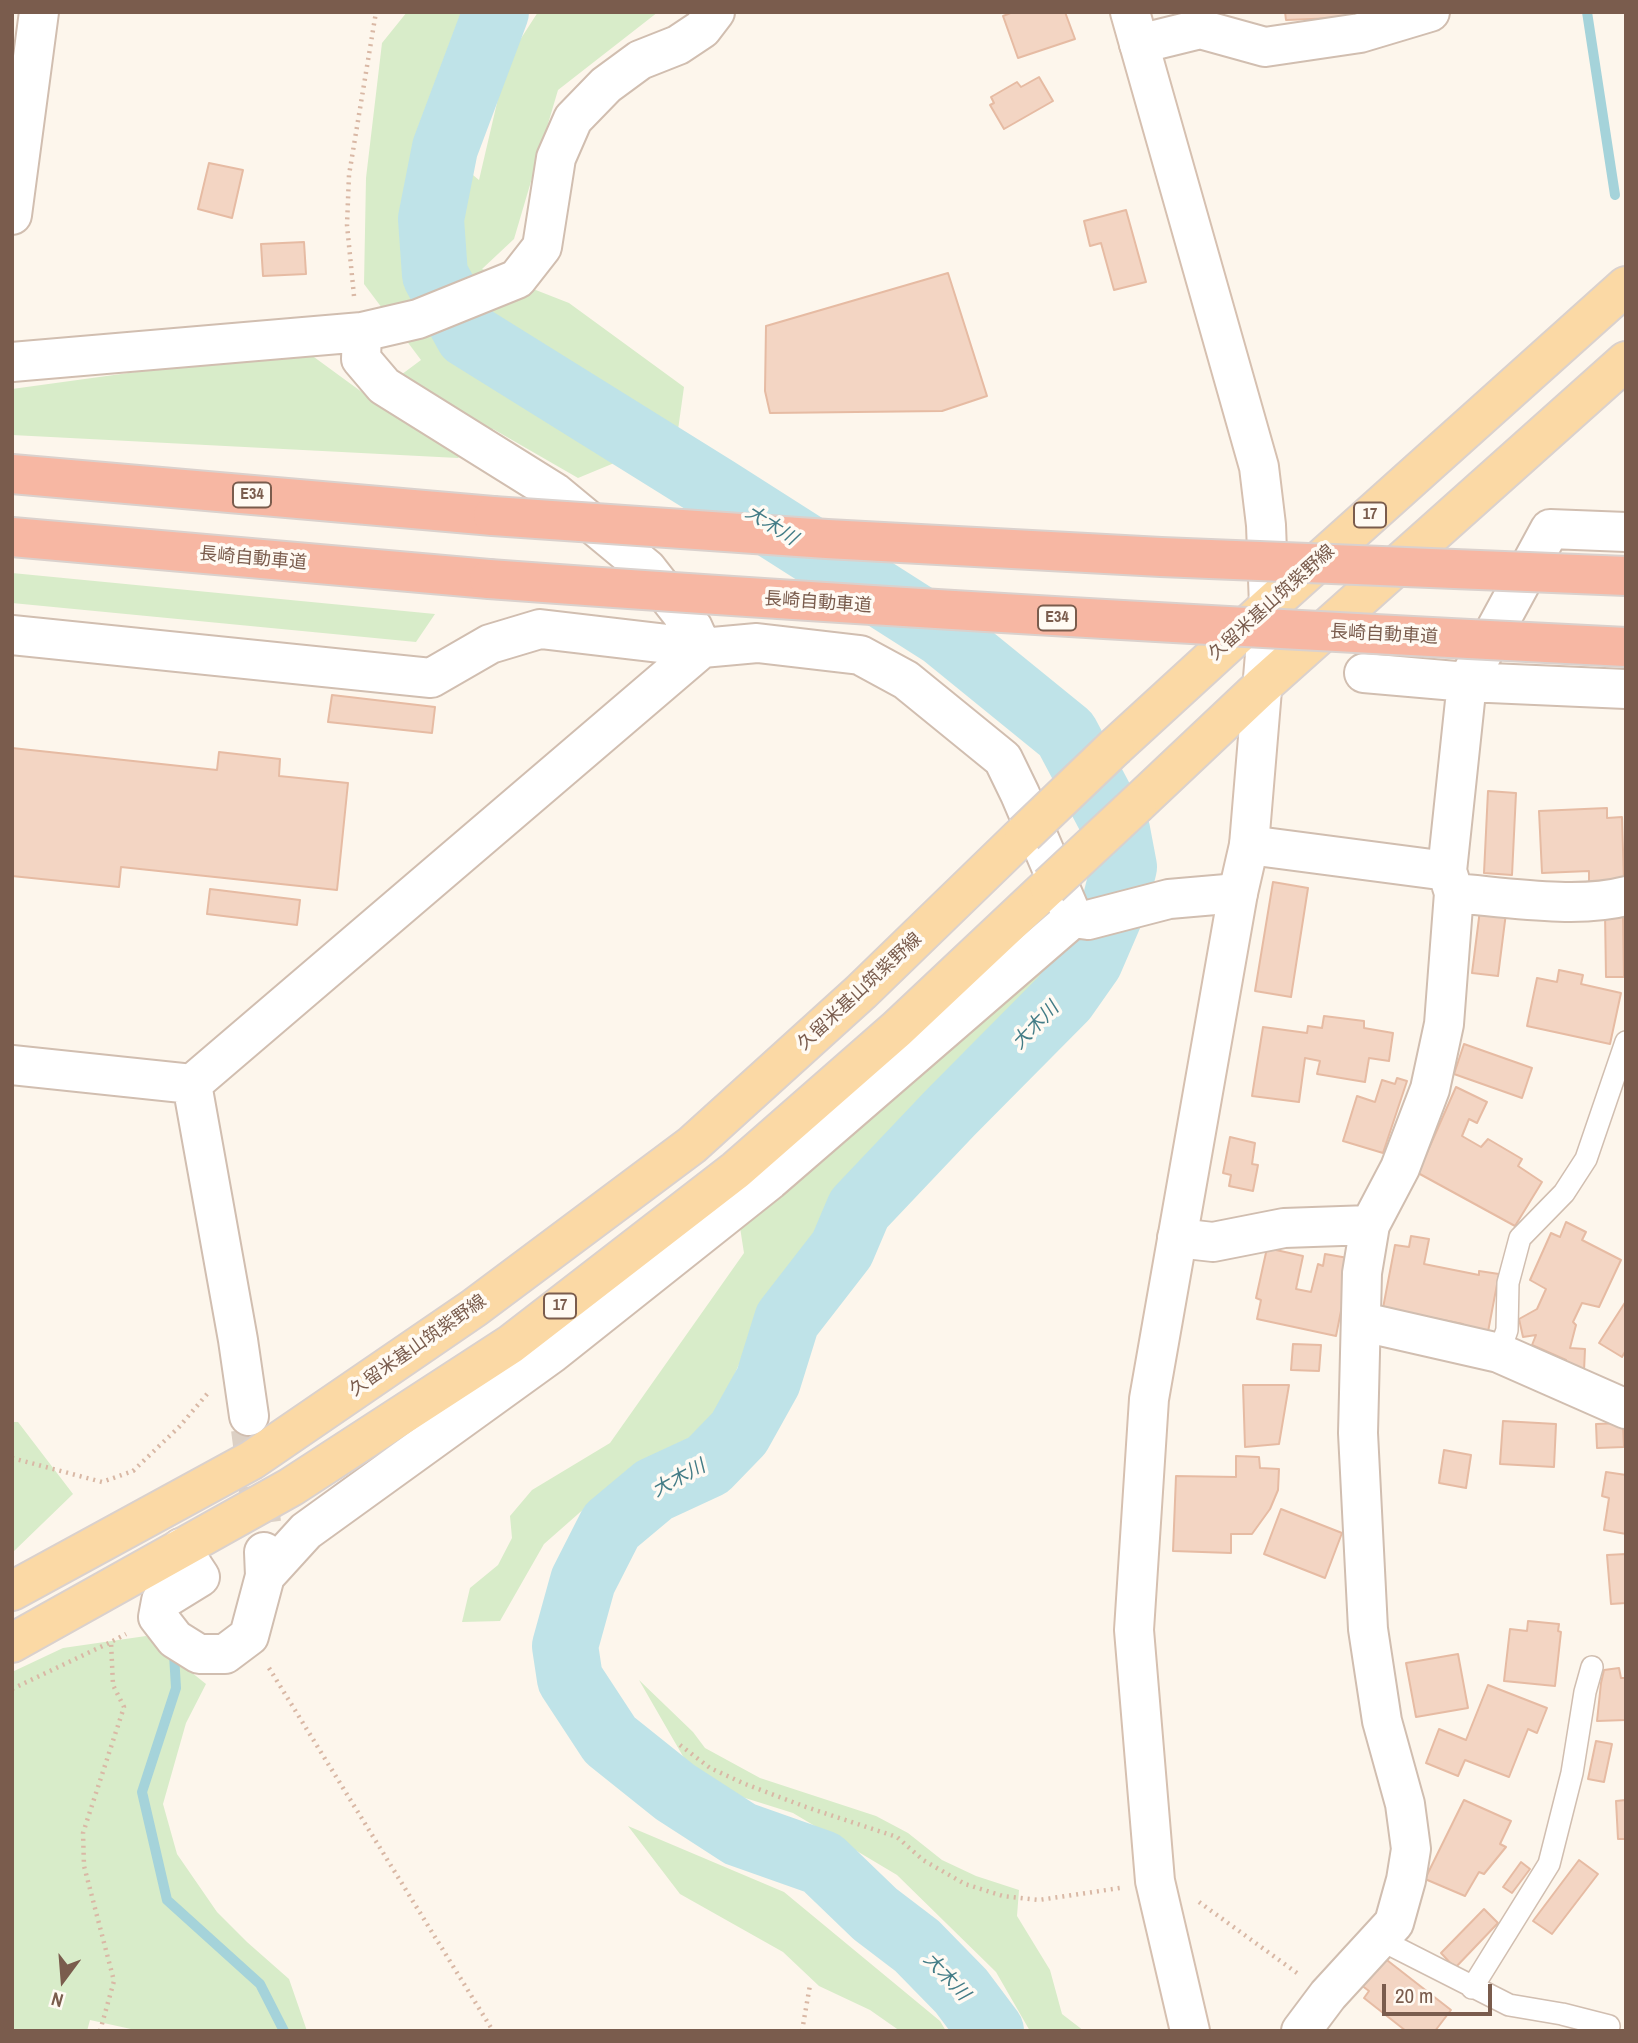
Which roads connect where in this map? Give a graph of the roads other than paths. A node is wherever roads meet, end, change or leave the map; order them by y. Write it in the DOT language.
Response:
graph roads {
  1 [pos="39,12"];
  2 [pos="715,12"];
  3 [pos="1430,12"];
  4 [pos="1134,28"];
  5 [pos="12,215"];
  6 [pos="1626,286"];
  7 [pos="362,332"];
  8 [pos="1626,361"];
  9 [pos="12,362"];
  10 [pos="12,474"];
  11 [pos="1626,532"];
  12 [pos="12,537"];
  13 [pos="1626,576"];
  14 [pos="1269,606"];
  15 [pos="12,635"];
  16 [pos="1626,647"];
  17 [pos="702,648"];
  18 [pos="1364,673"];
  19 [pos="1467,682"];
  20 [pos="1261,687"];
  21 [pos="1626,689"];
  22 [pos="1249,845"];
  23 [pos="1451,882"];
  24 [pos="1238,893"];
  25 [pos="1626,896"];
  26 [pos="1081,919"];
  27 [pos="1626,1042"];
  28 [pos="12,1065"];
  29 [pos="192,1084"];
  30 [pos="1370,1225"];
  31 [pos="1177,1238"];
  32 [pos="1363,1322"];
  33 [pos="1499,1353"];
  34 [pos="1626,1409"];
  35 [pos="249,1416"];
  36 [pos="264,1538"];
  37 [pos="181,1548"];
  38 [pos="265,1576"];
  39 [pos="12,1591"];
  40 [pos="12,1643"];
  41 [pos="1592,1667"];
  42 [pos="1380,1939"];
  43 [pos="1472,1988"];
  44 [pos="1609,2026"];
  45 [pos="1190,2031"];
  46 [pos="1301,2031"];
  1 -- 5 [label="street"];
  2 -- 7 [label="street"];
  3 -- 4 [label="street"];
  4 -- 14 [label="street"];
  6 -- 14 [label="main road, 久留米基山筑紫野線 / 17"];
  7 -- 9 [label="street"];
  7 -- 17 [label="street"];
  8 -- 20 [label="main road, 17"];
  10 -- 13 [label="highway, E34, bridge"];
  11 -- 19 [label="street"];
  12 -- 16 [label="highway, 長崎自動車道 / E34, bridge"];
  14 -- 20 [label="street"];
  14 -- 39 [label="main road, 久留米基山筑紫野線 / 17, bridge"];
  15 -- 17 [label="street"];
  17 -- 26 [label="street"];
  17 -- 29 [label="street"];
  18 -- 19 [label="street"];
  19 -- 21 [label="street"];
  19 -- 23 [label="street"];
  20 -- 22 [label="street"];
  20 -- 37 [label="main road, 17, bridge"];
  22 -- 23 [label="street"];
  22 -- 24 [label="street"];
  23 -- 25 [label="street"];
  23 -- 30 [label="street"];
  24 -- 26 [label="street"];
  24 -- 31 [label="street"];
  26 -- 38 [label="street"];
  27 -- 33 [label="lane"];
  28 -- 29 [label="street"];
  29 -- 35 [label="street"];
  30 -- 31 [label="street"];
  30 -- 32 [label="street"];
  31 -- 45 [label="street"];
  32 -- 33 [label="street"];
  32 -- 42 [label="street"];
  33 -- 34 [label="street"];
  36 -- 38 [label="street"];
  37 -- 38 [label="street"];
  37 -- 40 [label="main road, 17"];
  41 -- 43 [label="lane"];
  42 -- 43 [label="lane"];
  42 -- 46 [label="street"];
  43 -- 44 [label="lane"];
}
